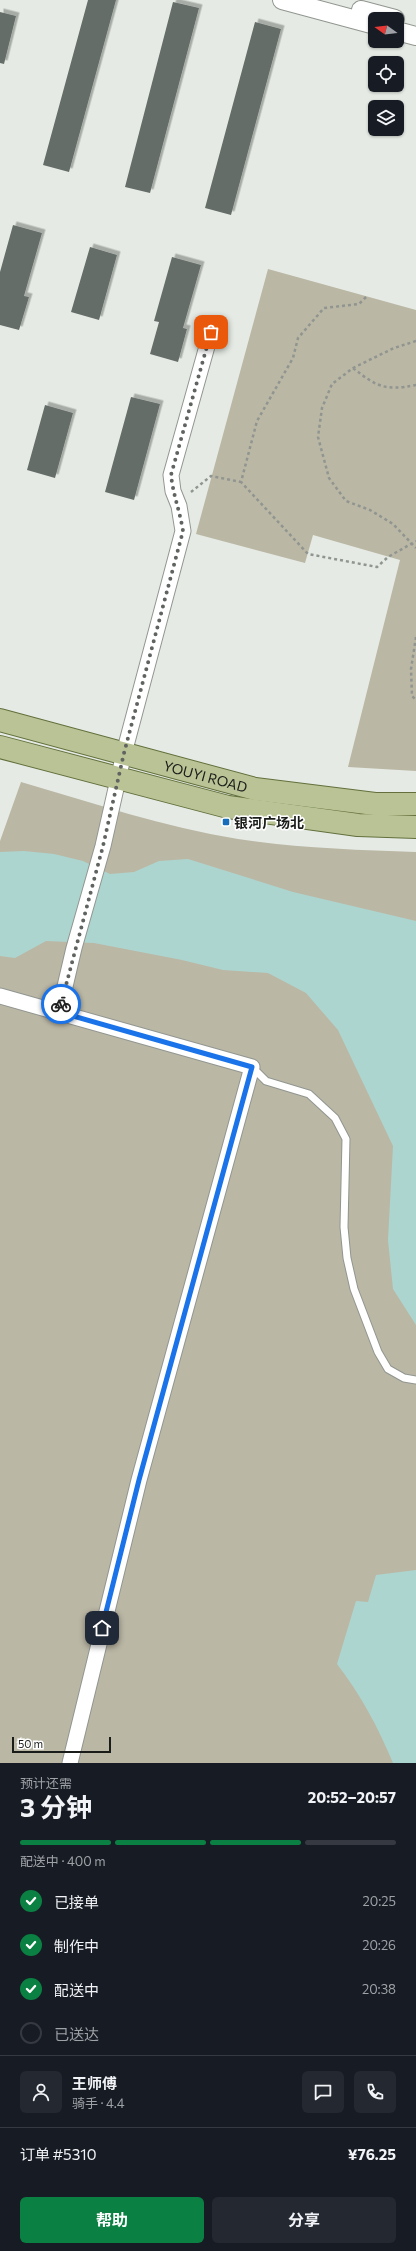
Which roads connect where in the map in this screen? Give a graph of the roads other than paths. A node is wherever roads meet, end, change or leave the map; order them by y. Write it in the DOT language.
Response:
graph roads {
  1 [pos="282,0"];
  2 [pos="323,0"];
  3 [pos="369,12"];
  4 [pos="404,21"];
  5 [pos="368,23"];
  6 [pos="416,25"];
  7 [pos="404,33"];
  8 [pos="416,36"];
  9 [pos="211,332"];
  10 [pos="0,720"];
  11 [pos="0,747"];
  12 [pos="124,753"];
  13 [pos="117,778"];
  14 [pos="416,804"];
  15 [pos="416,827"];
  16 [pos="0,996"];
  17 [pos="59,1012"];
  18 [pos="252,1067"];
  19 [pos="416,1380"];
  20 [pos="70,1763"];
  1 -- 5 [label="street"];
  2 -- 3 [label="street"];
  4 -- 6 [label="street"];
  7 -- 8 [label="street"];
  9 -- 12 [label="street"];
  10 -- 12 [label="main road, YOUYI ROAD"];
  11 -- 13 [label="main road, YOUYI ROAD"];
  12 -- 13 [label="street"];
  12 -- 14 [label="main road, YOUYI ROAD"];
  13 -- 15 [label="main road, YOUYI ROAD"];
  13 -- 17 [label="street"];
  16 -- 17 [label="street"];
  17 -- 18 [label="street"];
  18 -- 19 [label="lane"];
  18 -- 20 [label="street"];
}
